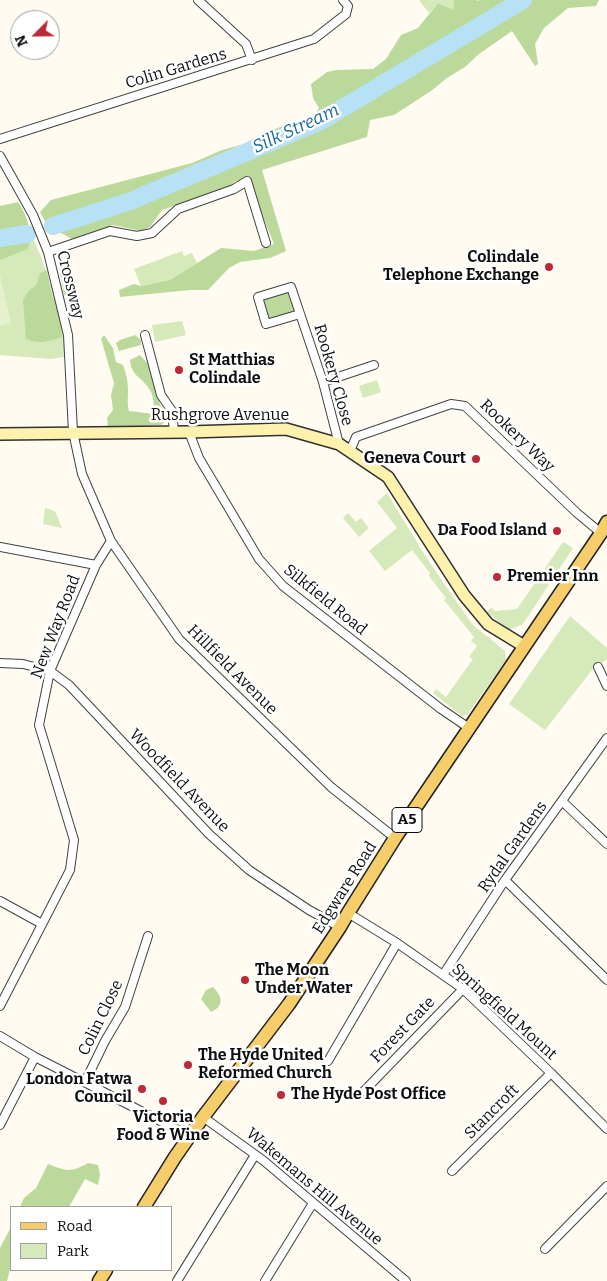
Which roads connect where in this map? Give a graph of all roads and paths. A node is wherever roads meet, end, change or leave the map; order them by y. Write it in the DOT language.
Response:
graph roads {
  1 [pos="198,0"];
  2 [pos="346,3"];
  3 [pos="252,60"];
  4 [pos="0,139"];
  5 [pos="0,156"];
  6 [pos="266,243"];
  7 [pos="47,249"];
  8 [pos="300,314"];
  9 [pos="145,335"];
  10 [pos="374,365"];
  11 [pos="323,382"];
  12 [pos="73,432"];
  13 [pos="174,432"];
  14 [pos="189,432"];
  15 [pos="0,434"];
  16 [pos="339,444"];
  17 [pos="350,451"];
  18 [pos="605,531"];
  19 [pos="112,541"];
  20 [pos="0,547"];
  21 [pos="96,565"];
  22 [pos="524,646"];
  23 [pos="0,663"];
  24 [pos="598,667"];
  25 [pos="50,671"];
  26 [pos="607,686"];
  27 [pos="469,728"];
  28 [pos="607,738"];
  29 [pos="562,801"];
  30 [pos="395,838"];
  31 [pos="607,844"];
  32 [pos="505,880"];
  33 [pos="0,901"];
  34 [pos="348,912"];
  35 [pos="42,924"];
  36 [pos="340,927"];
  37 [pos="148,936"];
  38 [pos="397,942"];
  39 [pos="443,975"];
  40 [pos="607,980"];
  41 [pos="463,989"];
  42 [pos="0,1006"];
  43 [pos="0,1036"];
  44 [pos="35,1057"];
  45 [pos="328,1061"];
  46 [pos="551,1073"];
  47 [pos="85,1082"];
  48 [pos="364,1091"];
  49 [pos="203,1117"];
  50 [pos="0,1125"];
  51 [pos="607,1129"];
  52 [pos="190,1136"];
  53 [pos="256,1155"];
  54 [pos="452,1171"];
  55 [pos="607,1186"];
  56 [pos="313,1203"];
  57 [pos="145,1206"];
  58 [pos="545,1249"];
  59 [pos="177,1281"];
  60 [pos="265,1281"];
  61 [pos="406,1281"];
  1 -- 3 [label="street"];
  2 -- 3 [label="street, Colin Gardens"];
  3 -- 4 [label="street, Colin Gardens"];
  5 -- 7 [label="street, Crossway"];
  6 -- 7 [label="street"];
  7 -- 12 [label="street, Crossway"];
  8 -- 8 [label="street, Rookery Close"];
  8 -- 11 [label="street, Rookery Close"];
  9 -- 13 [label="street"];
  10 -- 11 [label="street"];
  11 -- 16 [label="street, Rookery Close"];
  12 -- 13 [label="street, Rushgrove Avenue"];
  12 -- 15 [label="street, Rushgrove Avenue"];
  12 -- 19 [label="street, Hillfield Avenue"];
  13 -- 14 [label="street, Rushgrove Avenue"];
  14 -- 16 [label="street, Rushgrove Avenue"];
  14 -- 27 [label="street, Silkfield Road"];
  16 -- 17 [label="street, Rushgrove Avenue"];
  17 -- 18 [label="street, Rookery Way"];
  17 -- 22 [label="street, Rushgrove Avenue"];
  18 -- 22 [label="main road, Edgware Road / A5"];
  19 -- 21 [label="street, New Way Road"];
  19 -- 30 [label="street, Hillfield Avenue"];
  20 -- 21 [label="street"];
  21 -- 25 [label="street, New Way Road"];
  22 -- 27 [label="main road, Edgware Road / A5"];
  23 -- 25 [label="street, Woodfield Avenue"];
  24 -- 26 [label="street"];
  25 -- 35 [label="street, New Way Road"];
  25 -- 36 [label="street, Woodfield Avenue"];
  27 -- 30 [label="main road, Edgware Road / A5"];
  28 -- 29 [label="street, Rydal Gardens"];
  29 -- 31 [label="street"];
  29 -- 32 [label="street, Rydal Gardens"];
  30 -- 34 [label="main road, Edgware Road / A5"];
  32 -- 39 [label="street, Rydal Gardens"];
  32 -- 40 [label="street"];
  33 -- 35 [label="street"];
  34 -- 36 [label="main road, Edgware Road / A5"];
  34 -- 38 [label="street, Springfield Mount"];
  35 -- 42 [label="street, New Way Road"];
  36 -- 49 [label="main road, Edgware Road / A5"];
  37 -- 47 [label="street, Colin Close"];
  38 -- 39 [label="street, Springfield Mount"];
  38 -- 45 [label="street"];
  39 -- 41 [label="street, Springfield Mount"];
  41 -- 46 [label="street, Springfield Mount"];
  41 -- 48 [label="street, Forest Gate"];
  43 -- 44 [label="street"];
  44 -- 47 [label="street"];
  44 -- 50 [label="street"];
  46 -- 51 [label="street, Springfield Mount"];
  46 -- 54 [label="street, Stancroft"];
  47 -- 52 [label="street"];
  49 -- 52 [label="main road, Edgware Road / A5"];
  49 -- 53 [label="street, Wakemans Hill Avenue"];
  52 -- 57 [label="main road, Edgware Road / A5"];
  53 -- 56 [label="street, Wakemans Hill Avenue"];
  53 -- 59 [label="street"];
  55 -- 58 [label="street"];
  56 -- 60 [label="street"];
  56 -- 61 [label="street, Wakemans Hill Avenue"];
}
